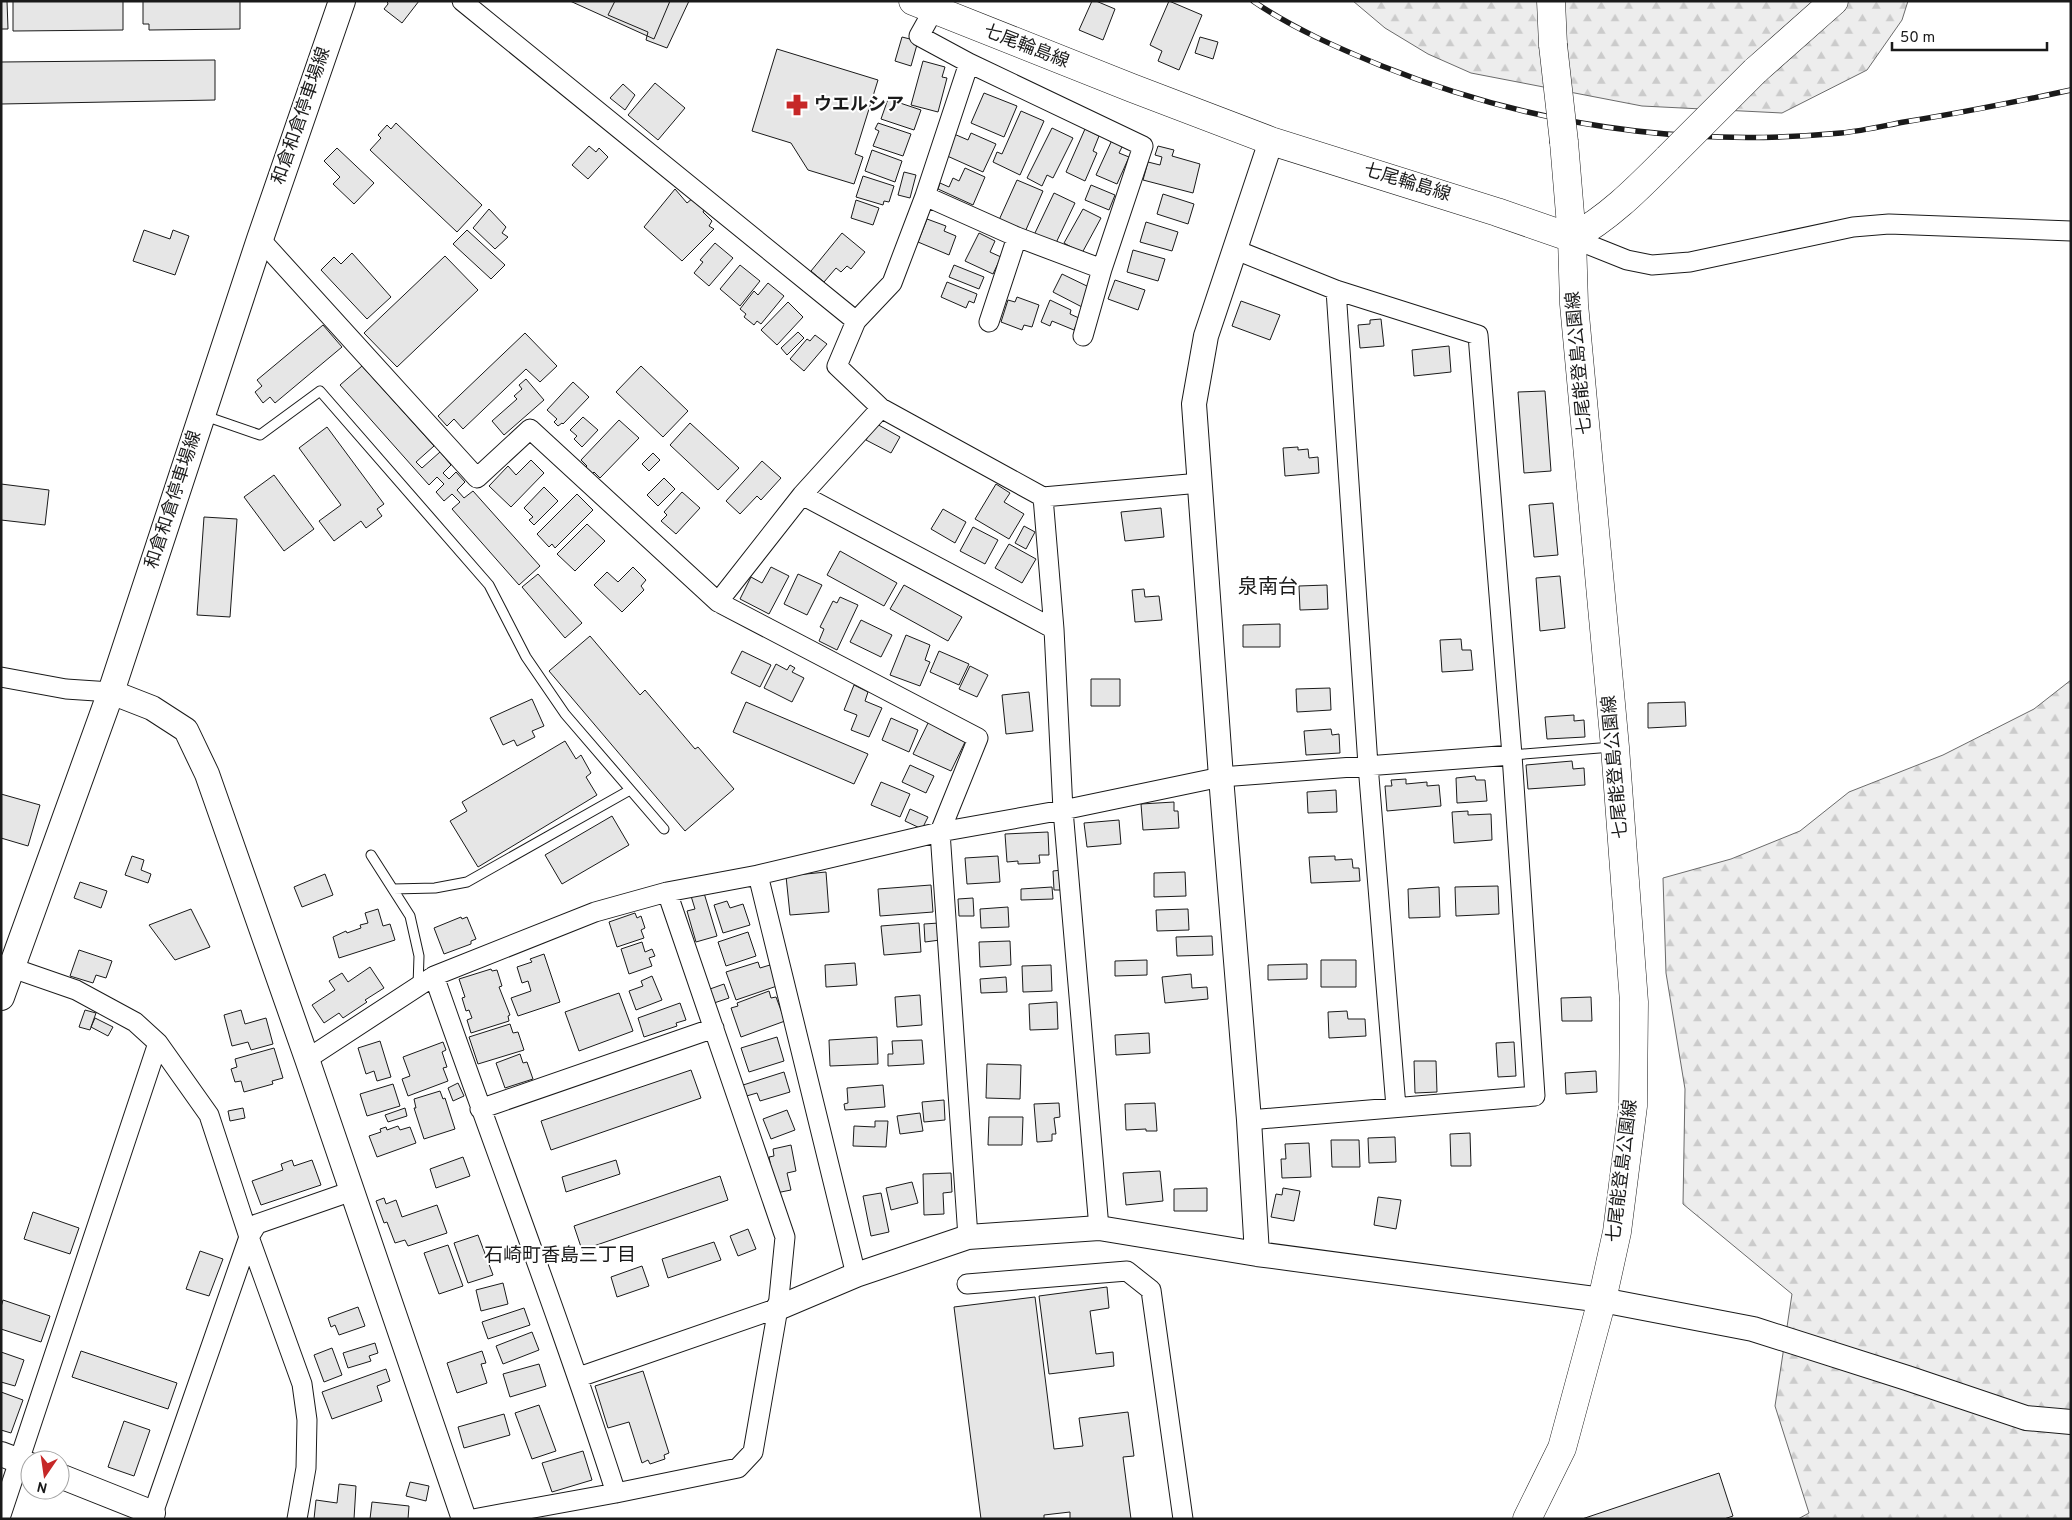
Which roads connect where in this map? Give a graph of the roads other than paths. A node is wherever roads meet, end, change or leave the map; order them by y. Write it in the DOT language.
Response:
graph roads {
  1 [pos="342,1"];
  2 [pos="462,1"];
  3 [pos="1551,1"];
  4 [pos="1834,1"];
  5 [pos="923,6"];
  6 [pos="969,63"];
  7 [pos="1271,141"];
  8 [pos="924,196"];
  9 [pos="2071,231"];
  10 [pos="1017,237"];
  11 [pos="1572,238"];
  12 [pos="260,239"];
  13 [pos="1236,250"];
  14 [pos="1102,269"];
  15 [pos="1336,290"];
  16 [pos="856,321"];
  17 [pos="989,322"];
  18 [pos="1083,336"];
  19 [pos="881,408"];
  20 [pos="202,415"];
  21 [pos="1200,483"];
  22 [pos="802,495"];
  23 [pos="1043,497"];
  24 [pos="718,602"];
  25 [pos="1054,629"];
  26 [pos="1,677"];
  27 [pos="110,692"];
  28 [pos="1615,747"];
  29 [pos="1512,755"];
  30 [pos="1368,765"];
  31 [pos="1221,777"];
  32 [pos="630,790"];
  33 [pos="1063,810"];
  34 [pos="664,829"];
  35 [pos="940,832"];
  36 [pos="371,855"];
  37 [pos="758,875"];
  38 [pos="393,889"];
  39 [pos="667,892"];
  40 [pos="6,966"];
  41 [pos="426,981"];
  42 [pos="1,997"];
  43 [pos="714,1028"];
  44 [pos="158,1043"];
  45 [pos="307,1060"];
  46 [pos="1396,1107"];
  47 [pos="480,1109"];
  48 [pos="1249,1120"];
  49 [pos="352,1191"];
  50 [pos="1099,1228"];
  51 [pos="249,1237"];
  52 [pos="968,1237"];
  53 [pos="1258,1254"];
  54 [pos="856,1275"];
  55 [pos="967,1284"];
  56 [pos="1602,1300"];
  57 [pos="778,1308"];
  58 [pos="578,1377"];
  59 [pos="2071,1422"];
  60 [pos="17,1460"];
  61 [pos="70,1480"];
  62 [pos="616,1493"];
  63 [pos="1,1515"];
  64 [pos="152,1516"];
  65 [pos="297,1519"];
  66 [pos="464,1519"];
  67 [pos="473,1519"];
  68 [pos="1183,1519"];
  69 [pos="1527,1519"];
  1 -- 12 [label="main road, 和倉和倉停車場線"];
  2 -- 16 [label="street"];
  3 -- 11 [label="main road, 七尾能登島公園線, bridge"];
  4 -- 11 [label="main road, bridge"];
  5 -- 6 [label="street"];
  5 -- 7 [label="main road, 七尾輪島線"];
  6 -- 8 [label="street"];
  6 -- 14 [label="street"];
  7 -- 11 [label="main road, 七尾輪島線"];
  7 -- 13 [label="street"];
  8 -- 10 [label="street"];
  8 -- 16 [label="street"];
  9 -- 11 [label="street"];
  10 -- 14 [label="street"];
  10 -- 17 [label="street"];
  11 -- 28 [label="main road, 七尾能登島公園線"];
  12 -- 20 [label="main road, 和倉和倉停車場線"];
  12 -- 24 [label="street"];
  13 -- 15 [label="street"];
  13 -- 21 [label="street"];
  14 -- 18 [label="street"];
  15 -- 29 [label="street"];
  15 -- 30 [label="street"];
  16 -- 19 [label="street"];
  19 -- 22 [label="street"];
  19 -- 23 [label="street"];
  20 -- 27 [label="main road, 和倉和倉停車場線"];
  20 -- 32 [label="lane"];
  21 -- 23 [label="street"];
  21 -- 31 [label="street"];
  22 -- 24 [label="street"];
  22 -- 25 [label="street"];
  23 -- 25 [label="street"];
  24 -- 35 [label="street"];
  25 -- 33 [label="street"];
  26 -- 27 [label="street"];
  27 -- 40 [label="main road, 和倉和倉停車場線"];
  27 -- 45 [label="street"];
  28 -- 29 [label="lane"];
  28 -- 56 [label="main road, 七尾能登島公園線"];
  29 -- 30 [label="street"];
  29 -- 46 [label="street"];
  30 -- 31 [label="street"];
  30 -- 46 [label="street"];
  31 -- 33 [label="street"];
  31 -- 48 [label="street"];
  32 -- 34 [label="lane"];
  32 -- 38 [label="lane"];
  33 -- 35 [label="street"];
  33 -- 50 [label="street"];
  35 -- 37 [label="street"];
  35 -- 52 [label="street"];
  36 -- 38 [label="lane"];
  37 -- 39 [label="street"];
  37 -- 54 [label="street"];
  38 -- 41 [label="lane"];
  39 -- 41 [label="street"];
  39 -- 43 [label="street"];
  40 -- 42 [label="main road, 和倉和倉停車場線"];
  40 -- 44 [label="street"];
  41 -- 45 [label="street"];
  41 -- 47 [label="street"];
  43 -- 47 [label="street"];
  43 -- 57 [label="street"];
  44 -- 51 [label="street"];
  44 -- 60 [label="street"];
  45 -- 49 [label="street"];
  46 -- 48 [label="street"];
  47 -- 58 [label="street"];
  48 -- 53 [label="street"];
  49 -- 51 [label="street"];
  49 -- 66 [label="street"];
  50 -- 52 [label="street"];
  50 -- 53 [label="street"];
  51 -- 64 [label="street"];
  51 -- 65 [label="street"];
  52 -- 54 [label="street"];
  53 -- 56 [label="street"];
  54 -- 57 [label="street"];
  55 -- 68 [label="street"];
  56 -- 59 [label="street"];
  56 -- 69 [label="main road, 七尾能登島公園線"];
  57 -- 58 [label="street"];
  57 -- 62 [label="street"];
  58 -- 62 [label="street"];
  60 -- 63 [label="street"];
  61 -- 64 [label="street"];
  62 -- 67 [label="street"];
}
